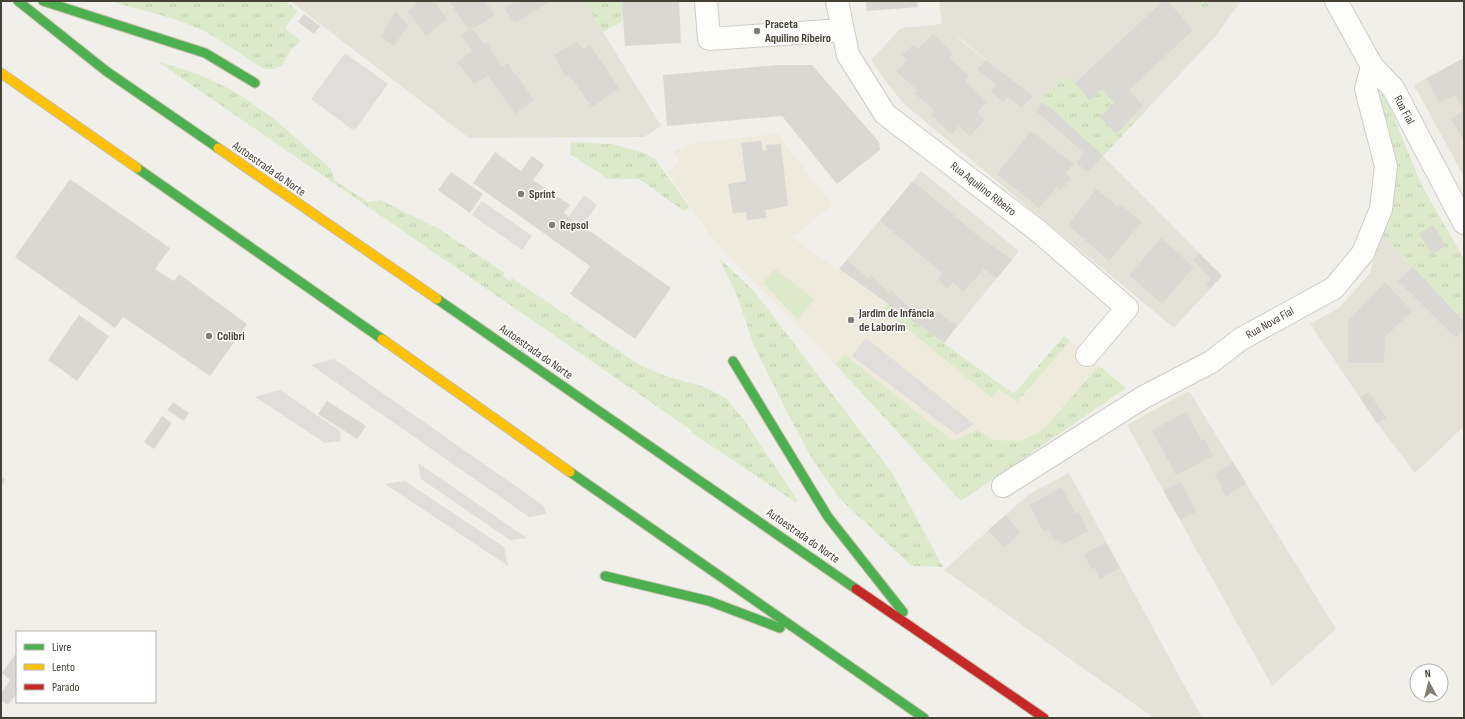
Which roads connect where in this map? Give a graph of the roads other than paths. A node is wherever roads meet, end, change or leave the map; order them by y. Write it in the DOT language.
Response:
graph roads {
  1 [pos="18,1"];
  2 [pos="43,1"];
  3 [pos="706,1"];
  4 [pos="837,1"];
  5 [pos="1336,1"];
  6 [pos="842,30"];
  7 [pos="1372,66"];
  8 [pos="1,73"];
  9 [pos="255,83"];
  10 [pos="1464,223"];
  11 [pos="1087,354"];
  12 [pos="733,361"];
  13 [pos="1003,486"];
  14 [pos="605,576"];
  15 [pos="917,630"];
  16 [pos="811,640"];
  17 [pos="924,718"];
  18 [pos="1044,718"];
  1 -- 15 [label="highway, Autoestrada do Norte"];
  2 -- 9 [label="highway"];
  3 -- 6 [label="street"];
  4 -- 6 [label="street, Rua Aquilino Ribeiro"];
  5 -- 7 [label="street, Rua Fial"];
  6 -- 11 [label="street, Rua Aquilino Ribeiro"];
  7 -- 10 [label="street, Rua Fial"];
  7 -- 13 [label="street, Rua Nova Fial"];
  8 -- 16 [label="highway"];
  12 -- 15 [label="highway"];
  14 -- 16 [label="highway"];
  15 -- 18 [label="highway, Autoestrada do Norte"];
  16 -- 17 [label="highway"];
}
